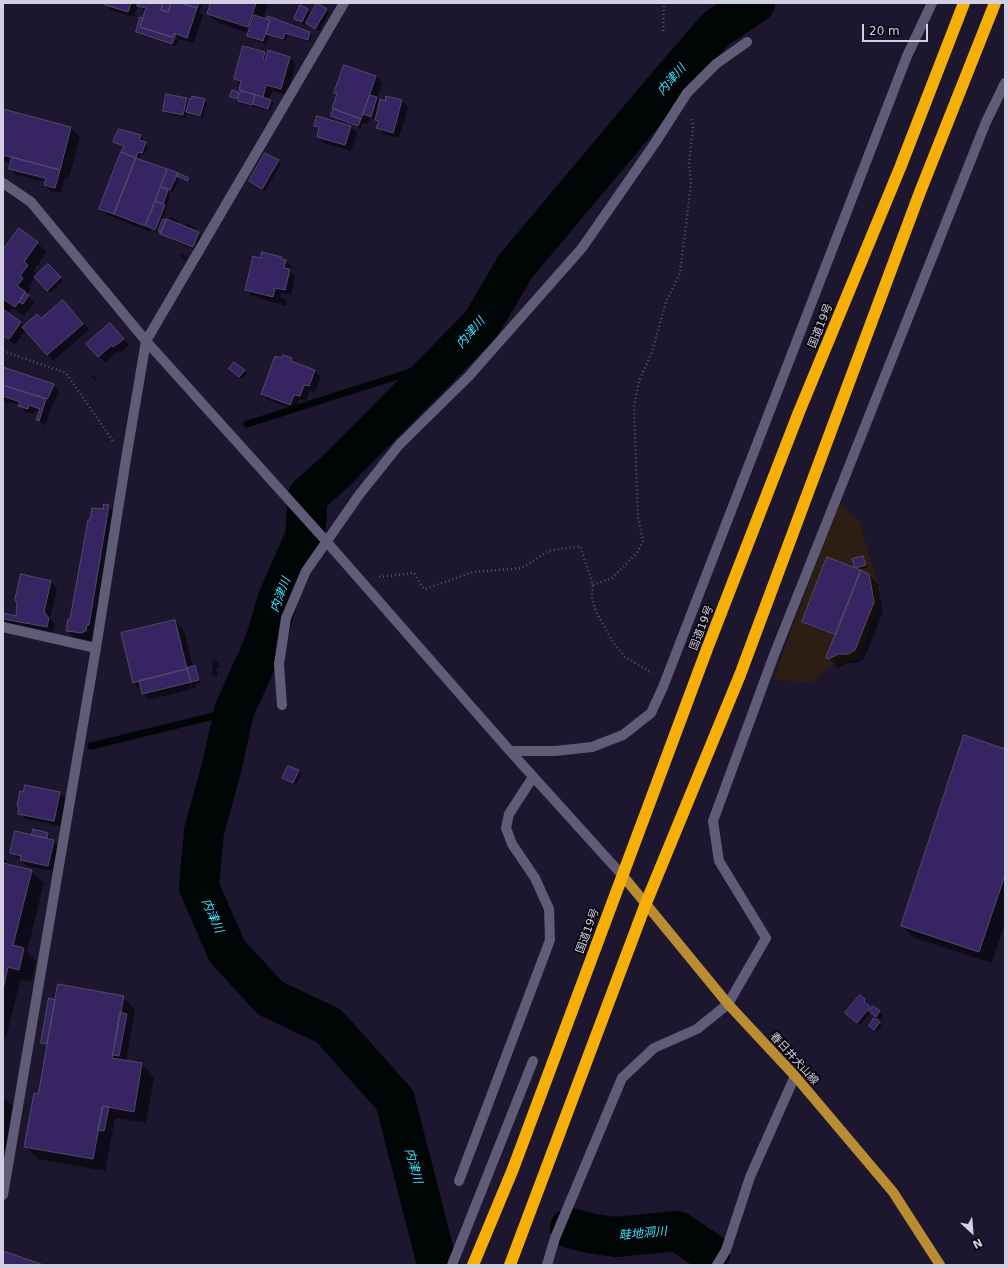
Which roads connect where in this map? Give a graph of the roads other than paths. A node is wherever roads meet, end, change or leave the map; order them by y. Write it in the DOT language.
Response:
graph roads {
  1 [pos="344,3"];
  2 [pos="932,3"];
  3 [pos="964,3"];
  4 [pos="995,3"];
  5 [pos="747,42"];
  6 [pos="1005,83"];
  7 [pos="3,183"];
  8 [pos="146,341"];
  9 [pos="327,542"];
  10 [pos="3,627"];
  11 [pos="96,648"];
  12 [pos="282,705"];
  13 [pos="510,751"];
  14 [pos="533,777"];
  15 [pos="623,876"];
  16 [pos="646,903"];
  17 [pos="728,1004"];
  18 [pos="533,1061"];
  19 [pos="795,1076"];
  20 [pos="459,1181"];
  21 [pos="3,1195"];
  22 [pos="452,1265"];
  23 [pos="473,1265"];
  24 [pos="510,1265"];
  25 [pos="547,1265"];
  26 [pos="717,1265"];
  27 [pos="940,1265"];
  1 -- 8 [label="street"];
  2 -- 13 [label="street"];
  3 -- 15 [label="highway, 国道19号"];
  4 -- 16 [label="highway"];
  5 -- 9 [label="street"];
  6 -- 17 [label="street"];
  7 -- 8 [label="street"];
  8 -- 9 [label="street"];
  8 -- 11 [label="street"];
  9 -- 12 [label="street"];
  9 -- 13 [label="street"];
  10 -- 11 [label="street"];
  11 -- 21 [label="street"];
  13 -- 14 [label="street"];
  14 -- 15 [label="street"];
  14 -- 20 [label="street"];
  15 -- 16 [label="main road, 春日井犬山線"];
  15 -- 23 [label="highway, 国道19号"];
  16 -- 17 [label="main road, 春日井犬山線"];
  16 -- 24 [label="highway"];
  17 -- 19 [label="main road, 春日井犬山線"];
  17 -- 25 [label="street"];
  18 -- 22 [label="street"];
  19 -- 26 [label="street"];
  19 -- 27 [label="main road, 春日井犬山線"];
}
